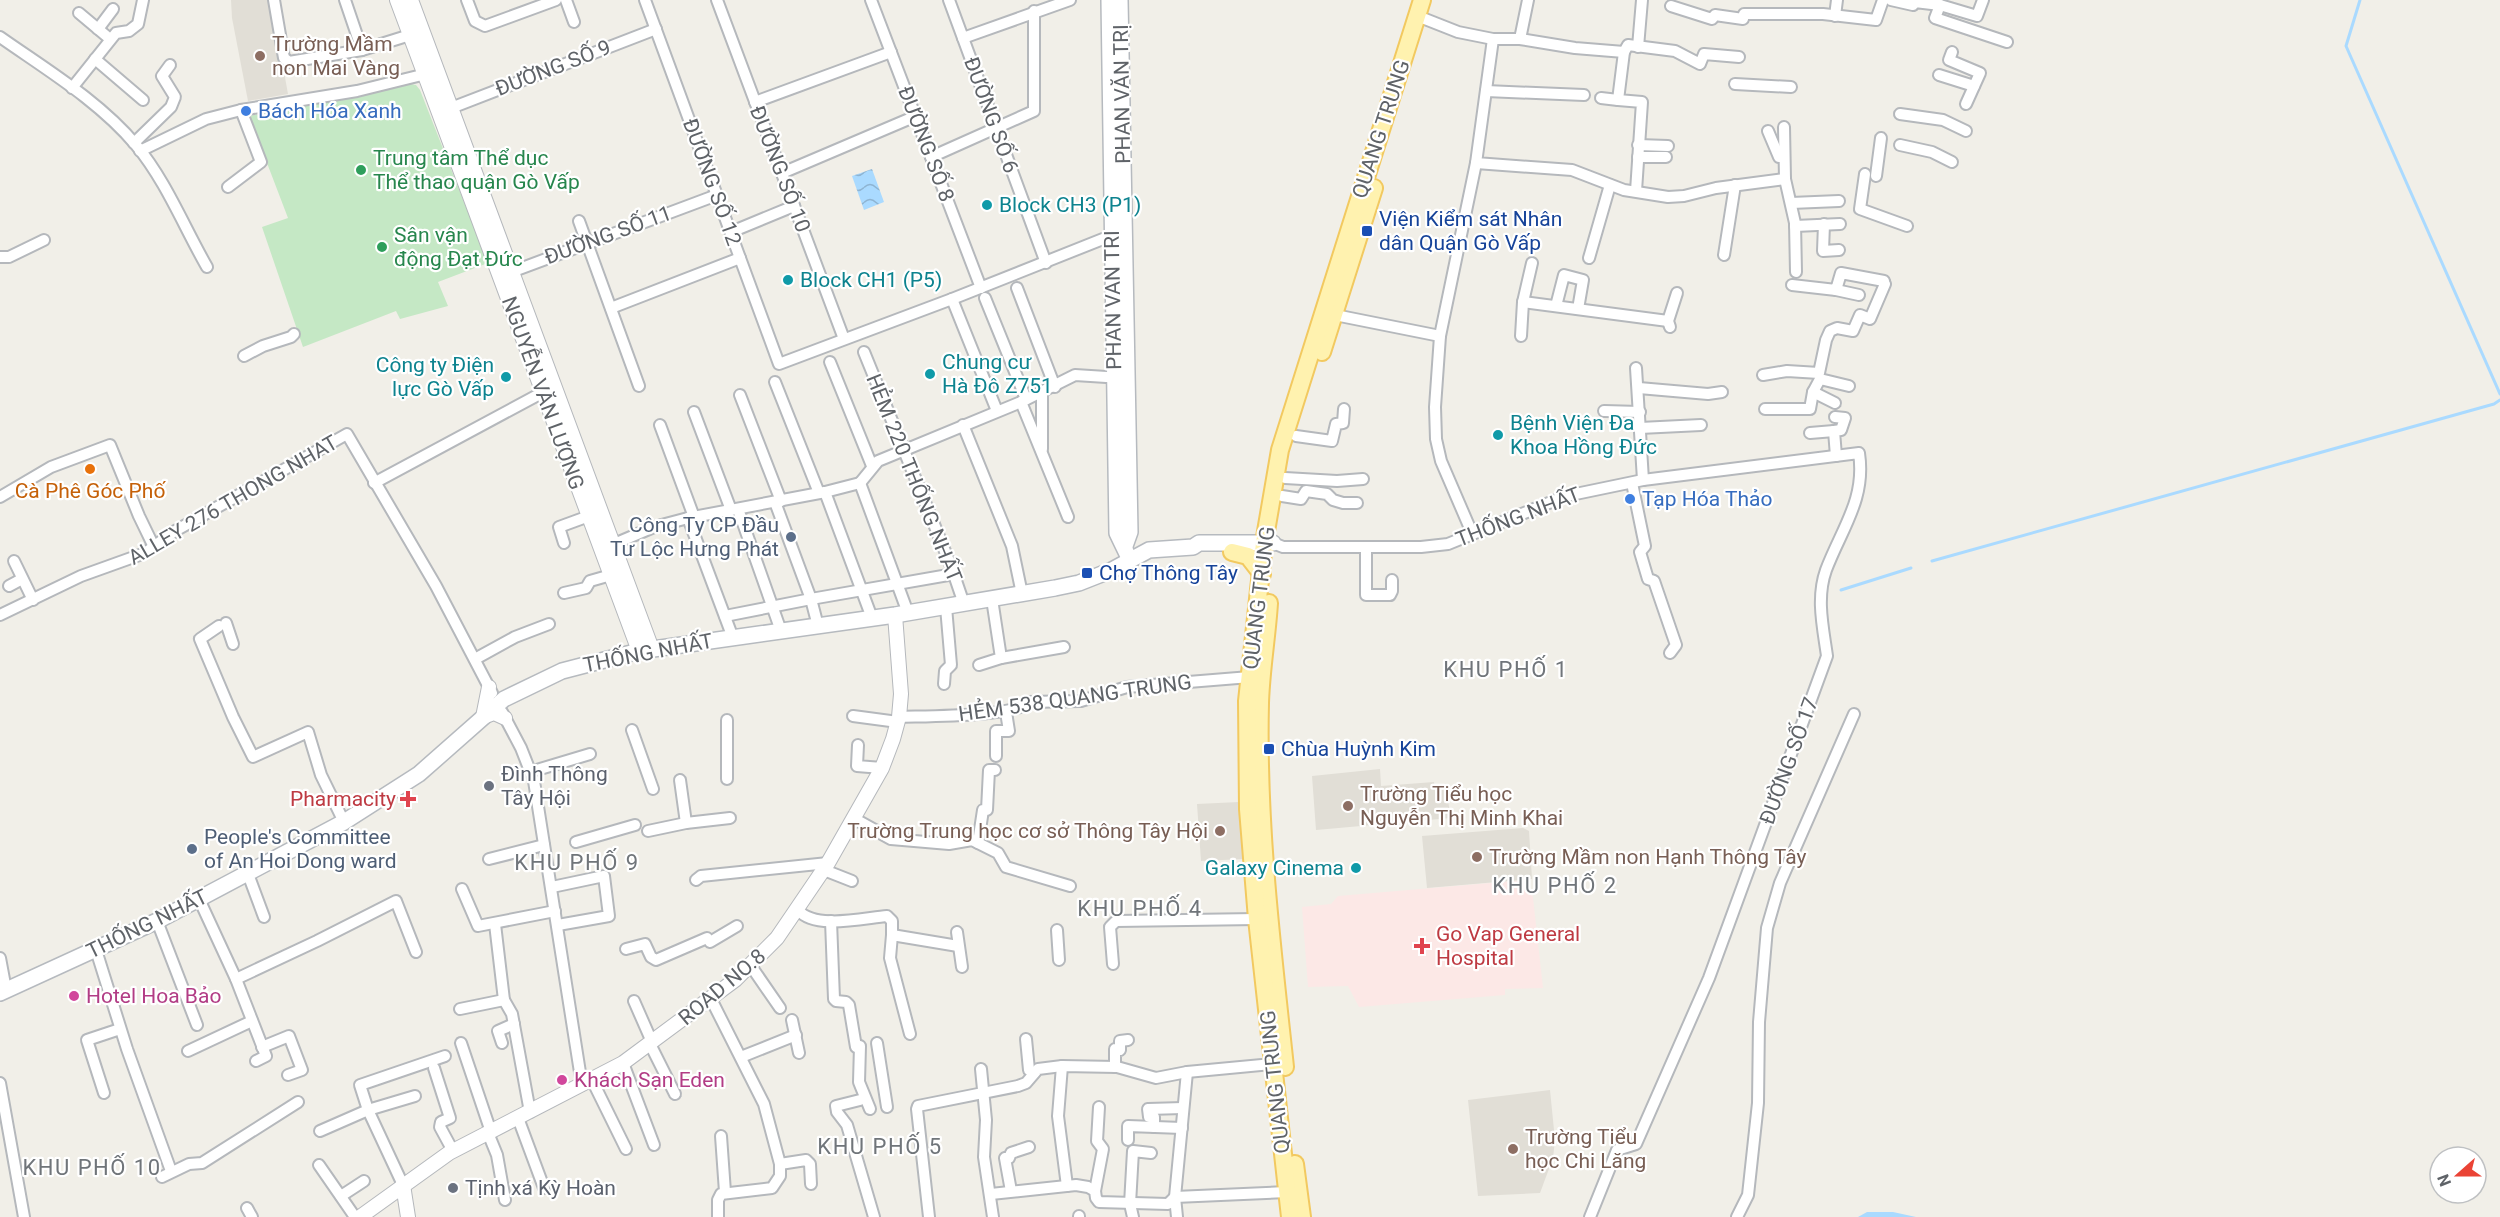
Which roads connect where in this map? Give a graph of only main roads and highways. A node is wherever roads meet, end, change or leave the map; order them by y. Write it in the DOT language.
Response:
graph roads {
  1 [pos="1109,0"];
  2 [pos="1120,0"];
  3 [pos="1422,0"];
  4 [pos="1431,0"];
  5 [pos="1118,233"];
  6 [pos="1329,314"];
  7 [pos="1193,547"];
  8 [pos="1271,547"];
  9 [pos="1232,552"];
  10 [pos="1128,553"];
  11 [pos="1262,574"];
  12 [pos="1257,841"];
  13 [pos="1263,918"];
  14 [pos="3,992"];
  15 [pos="1289,1160"];
  16 [pos="1290,1217"];
  17 [pos="1302,1217"];
  1 -- 5 [label="main road, PHAN VAN TRI"];
  2 -- 5 [label="main road, PHAN VĂN TRỊ"];
  3 -- 6 [label="main road, QUANG TRUNG"];
  4 -- 6 [label="main road, QUANG TRUNG"];
  5 -- 10 [label="main road, PHAN VĂN TRỊ"];
  6 -- 8 [label="main road, QUANG TRUNG"];
  6 -- 8 [label="main road, QUANG TRUNG"];
  7 -- 8 [label="main road, THỐNG NHẤT"];
  7 -- 9 [label="main road, THỐNG NHẤT"];
  7 -- 10 [label="main road, THỐNG NHẤT"];
  8 -- 9 [label="main road, THỐNG NHẤT"];
  8 -- 11 [label="main road, QUANG TRUNG"];
  8 -- 12 [label="main road, QUANG TRUNG"];
  9 -- 11 [label="main road"];
  10 -- 14 [label="main road, THỐNG NHẤT"];
  11 -- 12 [label="main road, QUANG TRUNG"];
  12 -- 13 [label="main road, QUANG TRUNG"];
  13 -- 15 [label="main road, QUANG TRUNG"];
  13 -- 15 [label="main road, QUANG TRUNG"];
  15 -- 16 [label="main road, QUANG TRUNG"];
  15 -- 17 [label="main road, QUANG TRUNG"];
}
